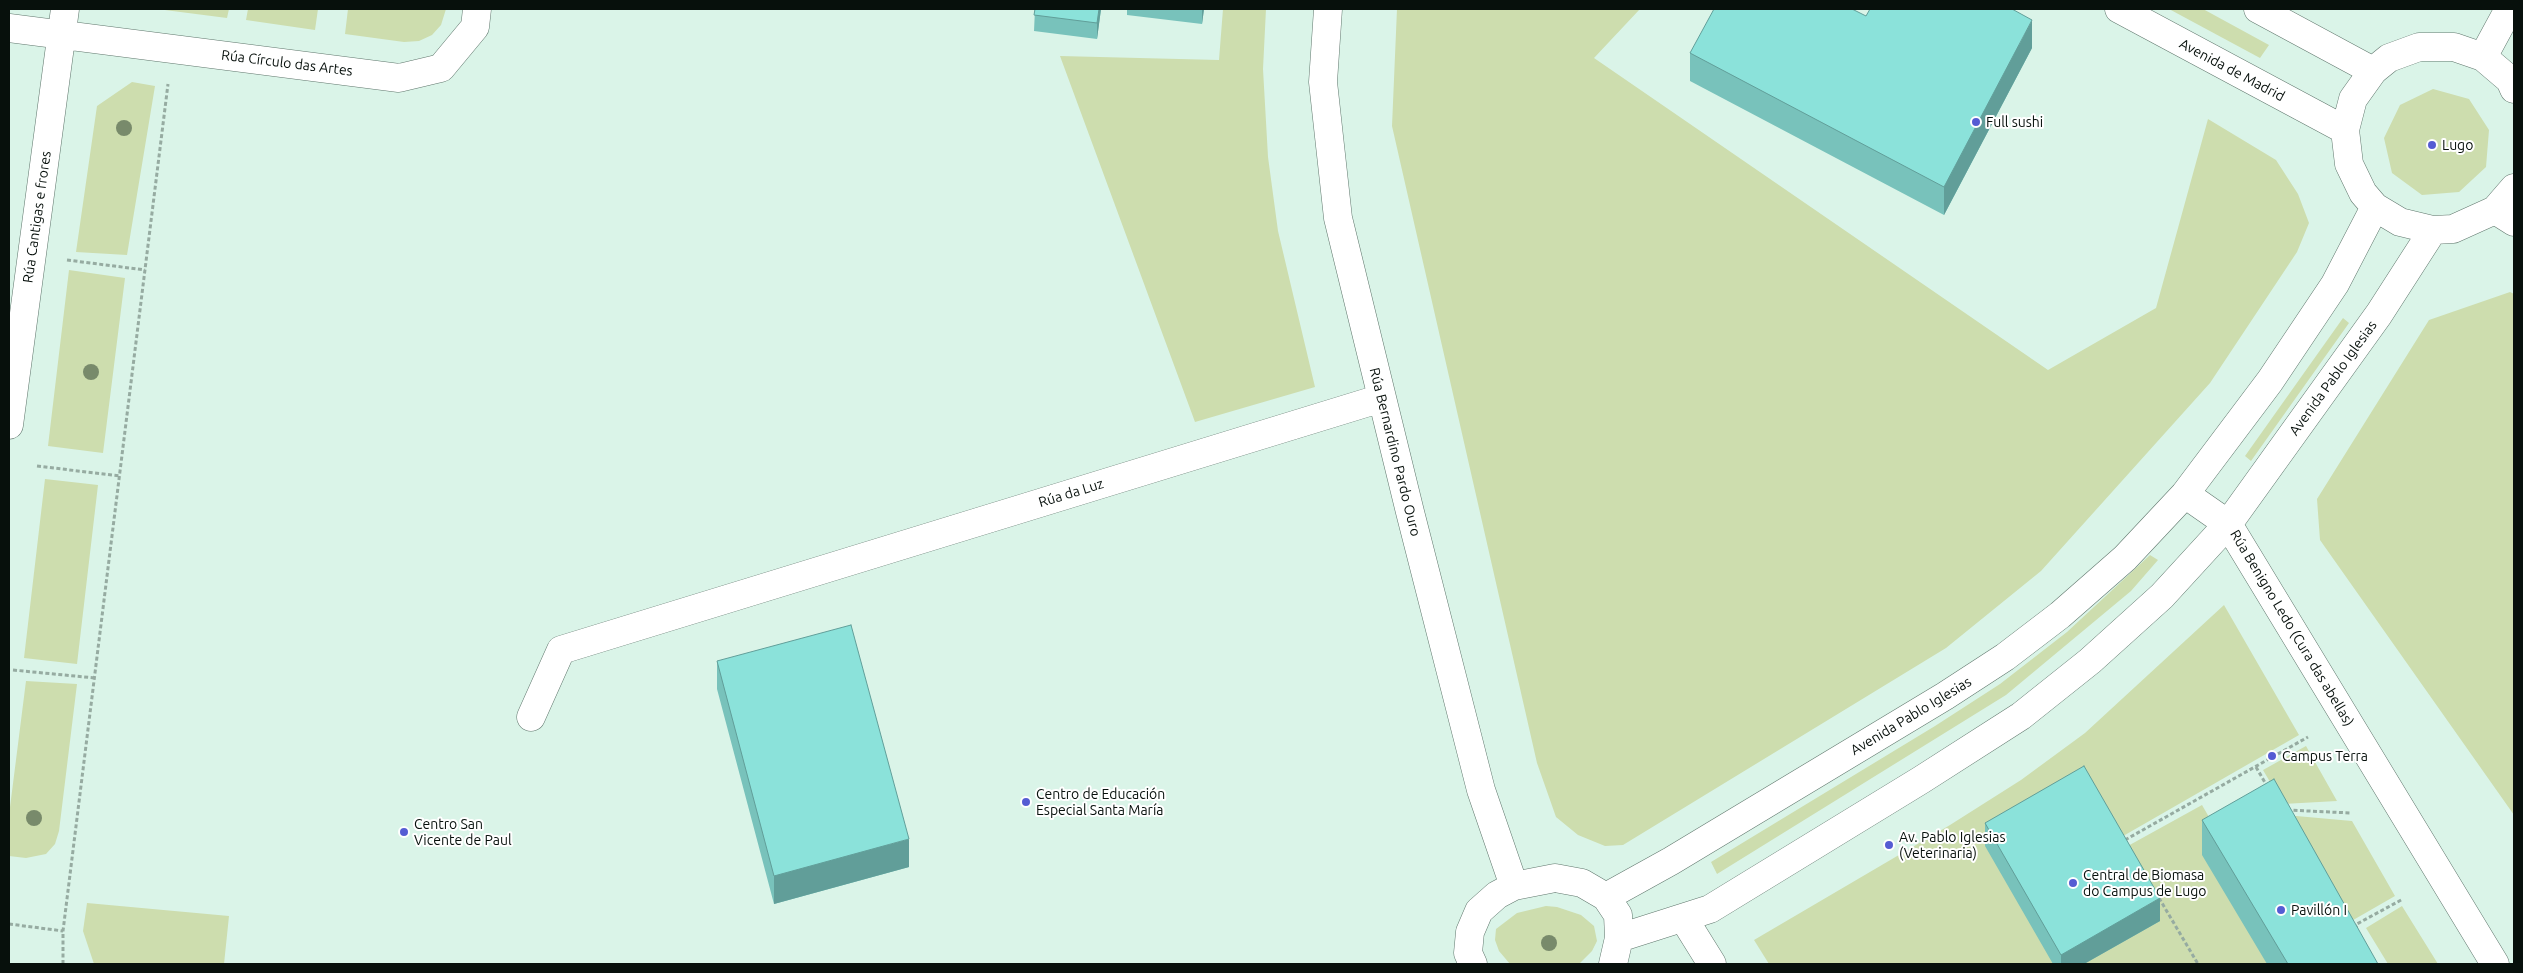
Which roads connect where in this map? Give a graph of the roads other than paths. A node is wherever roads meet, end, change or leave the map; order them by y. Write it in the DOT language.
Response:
graph roads {
  1 [pos="477,9"];
  2 [pos="1328,9"];
  3 [pos="2120,9"];
  4 [pos="2258,9"];
  5 [pos="2509,9"];
  6 [pos="63,22"];
  7 [pos="9,28"];
  8 [pos="2483,57"];
  9 [pos="2373,71"];
  10 [pos="2514,89"];
  11 [pos="2345,130"];
  12 [pos="2514,188"];
  13 [pos="2375,207"];
  14 [pos="2505,216"];
  15 [pos="2433,230"];
  16 [pos="1382,398"];
  17 [pos="9,423"];
  18 [pos="2185,494"];
  19 [pos="2228,524"];
  20 [pos="531,716"];
  21 [pos="1514,886"];
  22 [pos="1606,896"];
  23 [pos="1684,919"];
  24 [pos="1619,938"];
  25 [pos="1473,964"];
  26 [pos="1613,964"];
  27 [pos="1712,964"];
  28 [pos="2495,964"];
  1 -- 6 [label="street, Rúa Círculo das Artes"];
  2 -- 16 [label="street, Rúa Bernardino Pardo Ouro"];
  3 -- 11 [label="street, Avenida de Madrid"];
  4 -- 9 [label="street"];
  5 -- 8 [label="street"];
  6 -- 7 [label="street, Rúa Círculo das Artes"];
  6 -- 17 [label="street, Rúa Cantigas e frores"];
  8 -- 9 [label="street"];
  8 -- 10 [label="street"];
  9 -- 11 [label="street"];
  11 -- 13 [label="street"];
  12 -- 14 [label="street"];
  13 -- 15 [label="street"];
  13 -- 18 [label="street, Avenida Pablo Iglesias"];
  14 -- 15 [label="street"];
  15 -- 19 [label="street, Avenida Pablo Iglesias"];
  16 -- 20 [label="street, Rúa da Luz"];
  16 -- 21 [label="street, Rúa Bernardino Pardo Ouro"];
  18 -- 19 [label="street"];
  18 -- 22 [label="street, Avenida Pablo Iglesias"];
  19 -- 23 [label="street, Avenida Pablo Iglesias"];
  19 -- 28 [label="street, Rúa Benigno Ledo (Cura das abellas)"];
  21 -- 22 [label="street"];
  21 -- 25 [label="street"];
  22 -- 24 [label="street"];
  23 -- 24 [label="street"];
  23 -- 27 [label="street"];
  24 -- 26 [label="street"];
}
